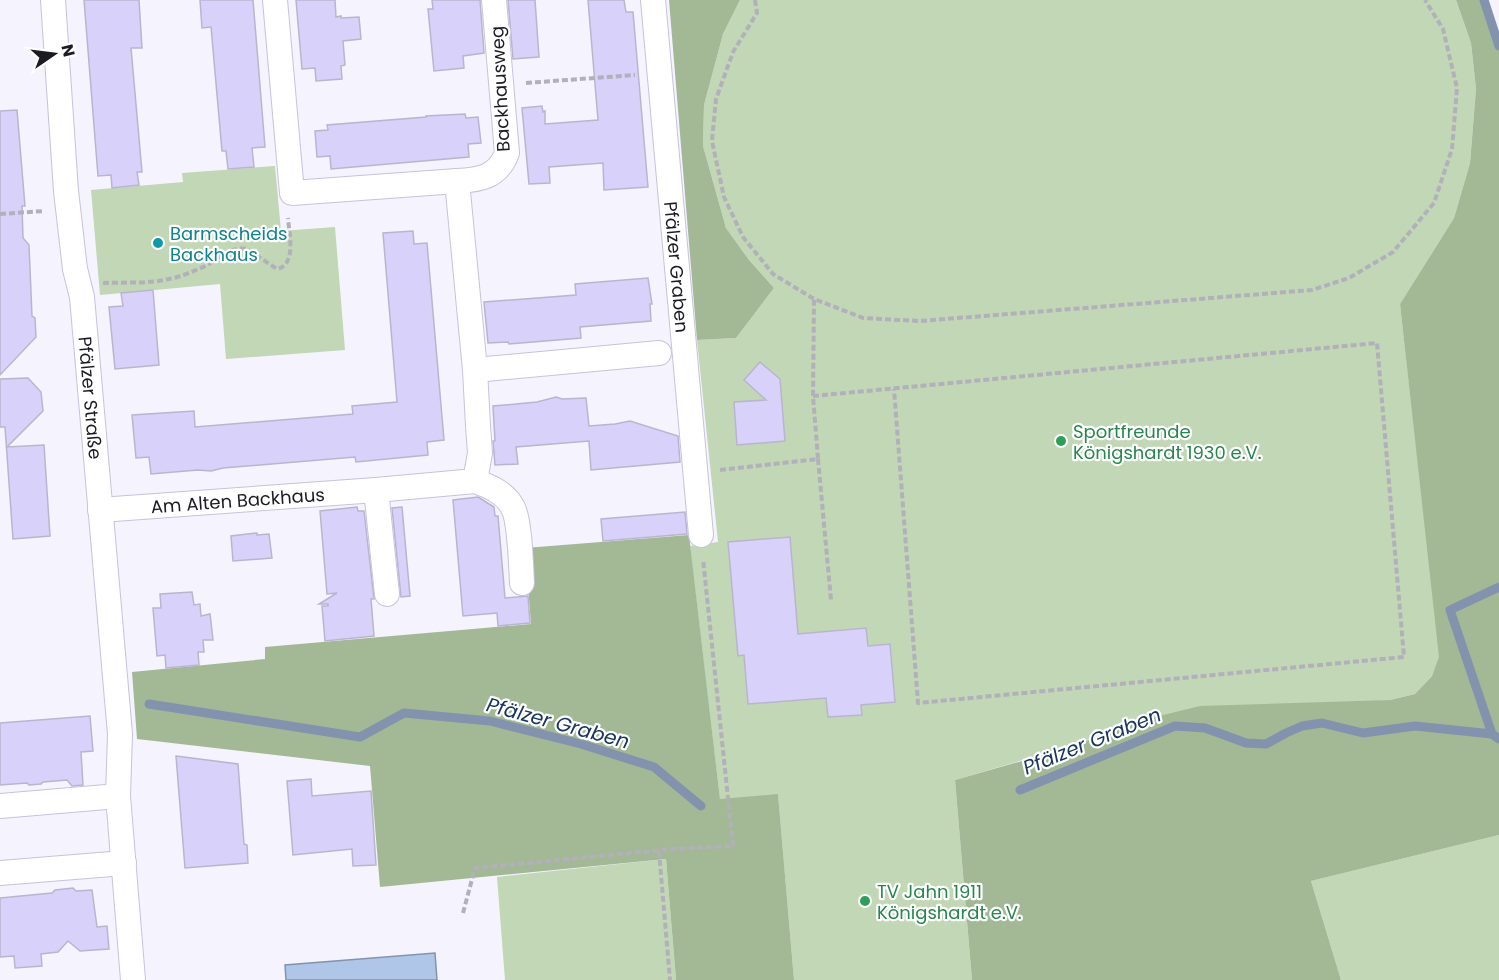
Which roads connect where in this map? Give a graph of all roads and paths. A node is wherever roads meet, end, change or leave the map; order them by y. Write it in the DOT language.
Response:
graph roads {
  1 [pos="53,0"];
  2 [pos="275,0"];
  3 [pos="494,0"];
  4 [pos="653,0"];
  5 [pos="756,0"];
  6 [pos="1425,0"];
  7 [pos="659,73"];
  8 [pos="501,85"];
  9 [pos="457,181"];
  10 [pos="292,194"];
  11 [pos="68,209"];
  12 [pos="0,214"];
  13 [pos="79,283"];
  14 [pos="814,299"];
  15 [pos="659,353"];
  16 [pos="475,370"];
  17 [pos="894,389"];
  18 [pos="813,396"];
  19 [pos="818,459"];
  20 [pos="695,472"];
  21 [pos="475,481"];
  22 [pos="376,490"];
  23 [pos="100,510"];
  24 [pos="701,535"];
  25 [pos="522,583"];
  26 [pos="387,594"];
  27 [pos="831,600"];
  28 [pos="118,796"];
  29 [pos="0,806"];
  30 [pos="659,851"];
  31 [pos="124,863"];
  32 [pos="0,873"];
  33 [pos="463,913"];
  34 [pos="133,980"];
  35 [pos="670,980"];
  1 -- 11 [label="street, Pfälzer Straße"];
  2 -- 10 [label="street"];
  3 -- 8 [label="street, Backhausweg"];
  4 -- 7 [label="street, Pfälzer Graben"];
  5 -- 14 [label="path"];
  6 -- 14 [label="path"];
  7 -- 8 [label="path"];
  7 -- 20 [label="street, Pfälzer Graben"];
  8 -- 9 [label="street, Backhausweg"];
  9 -- 10 [label="street"];
  9 -- 16 [label="street"];
  10 -- 13 [label="path"];
  11 -- 12 [label="path"];
  11 -- 13 [label="street, Pfälzer Straße"];
  13 -- 23 [label="street, Pfälzer Straße"];
  14 -- 18 [label="path"];
  15 -- 16 [label="street"];
  16 -- 21 [label="street"];
  17 -- 17 [label="path"];
  17 -- 18 [label="path"];
  18 -- 19 [label="path"];
  19 -- 20 [label="path"];
  19 -- 27 [label="path"];
  20 -- 24 [label="street, Pfälzer Graben"];
  21 -- 22 [label="street, Am Alten Backhaus"];
  21 -- 25 [label="street"];
  22 -- 23 [label="street, Am Alten Backhaus"];
  22 -- 26 [label="street"];
  23 -- 28 [label="street, Pfälzer Straße"];
  24 -- 30 [label="path"];
  28 -- 29 [label="street"];
  28 -- 31 [label="street, Pfälzer Straße"];
  30 -- 33 [label="path"];
  30 -- 35 [label="path"];
  31 -- 32 [label="street"];
  31 -- 34 [label="street, Pfälzer Straße"];
}
